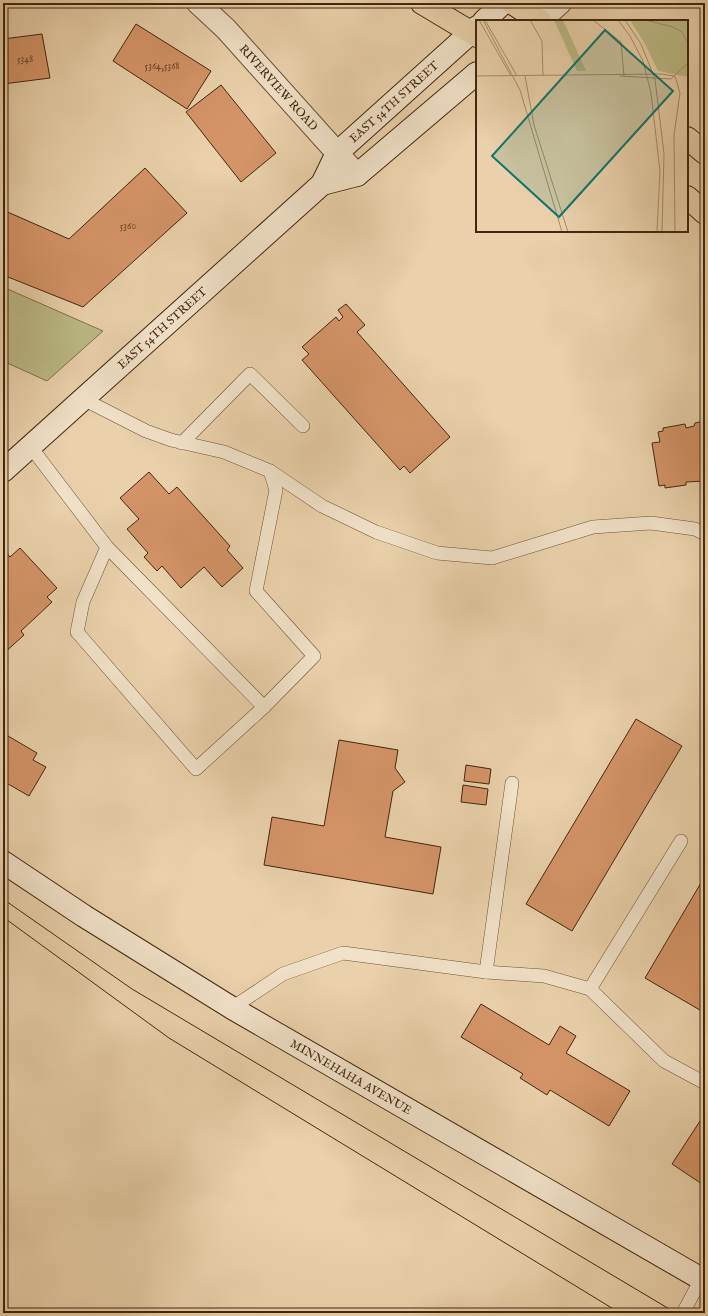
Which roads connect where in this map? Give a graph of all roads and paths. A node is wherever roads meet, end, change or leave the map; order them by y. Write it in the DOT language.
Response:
graph roads {
  1 [pos="198,3"];
  2 [pos="422,3"];
  3 [pos="503,3"];
  4 [pos="512,3"];
  5 [pos="560,3"];
  6 [pos="486,20"];
  7 [pos="538,20"];
  8 [pos="541,20"];
  9 [pos="476,29"];
  10 [pos="476,30"];
  11 [pos="476,74"];
  12 [pos="688,139"];
  13 [pos="338,153"];
  14 [pos="705,153"];
  15 [pos="357,175"];
  16 [pos="322,184"];
  17 [pos="688,198"];
  18 [pos="705,213"];
  19 [pos="83,399"];
  20 [pos="303,426"];
  21 [pos="182,443"];
  22 [pos="30,446"];
  23 [pos="3,471"];
  24 [pos="270,471"];
  25 [pos="705,534"];
  26 [pos="107,547"];
  27 [pos="264,707"];
  28 [pos="512,783"];
  29 [pos="681,841"];
  30 [pos="3,862"];
  31 [pos="486,972"];
  32 [pos="590,989"];
  33 [pos="232,1008"];
  34 [pos="705,1083"];
  35 [pos="703,1280"];
  36 [pos="683,1313"];
  1 -- 13 [label="street, RIVERVIEW ROAD"];
  2 -- 9 [label="highway"];
  3 -- 6 [label="street, EAST 54TH STREET"];
  4 -- 7 [label="highway"];
  5 -- 8 [label="street"];
  10 -- 13 [label="street, EAST 54TH STREET"];
  11 -- 15 [label="street, EAST 54TH STREET"];
  12 -- 14 [label="highway"];
  13 -- 15 [label="street, RIVERVIEW ROAD"];
  13 -- 16 [label="street, EAST 54TH STREET"];
  15 -- 16 [label="street, EAST 54TH STREET"];
  16 -- 19 [label="street, EAST 54TH STREET"];
  17 -- 18 [label="highway"];
  19 -- 21 [label="lane"];
  19 -- 22 [label="street, EAST 54TH STREET"];
  20 -- 21 [label="lane"];
  21 -- 24 [label="lane"];
  22 -- 23 [label="street, EAST 54TH STREET"];
  22 -- 26 [label="lane"];
  24 -- 25 [label="lane"];
  24 -- 27 [label="lane"];
  26 -- 27 [label="lane"];
  26 -- 27 [label="lane"];
  28 -- 31 [label="lane"];
  29 -- 32 [label="lane"];
  30 -- 33 [label="street, MINNEHAHA AVENUE"];
  31 -- 32 [label="lane"];
  31 -- 33 [label="lane"];
  32 -- 34 [label="lane"];
  33 -- 35 [label="street, MINNEHAHA AVENUE"];
  35 -- 36 [label="lane"];
}
